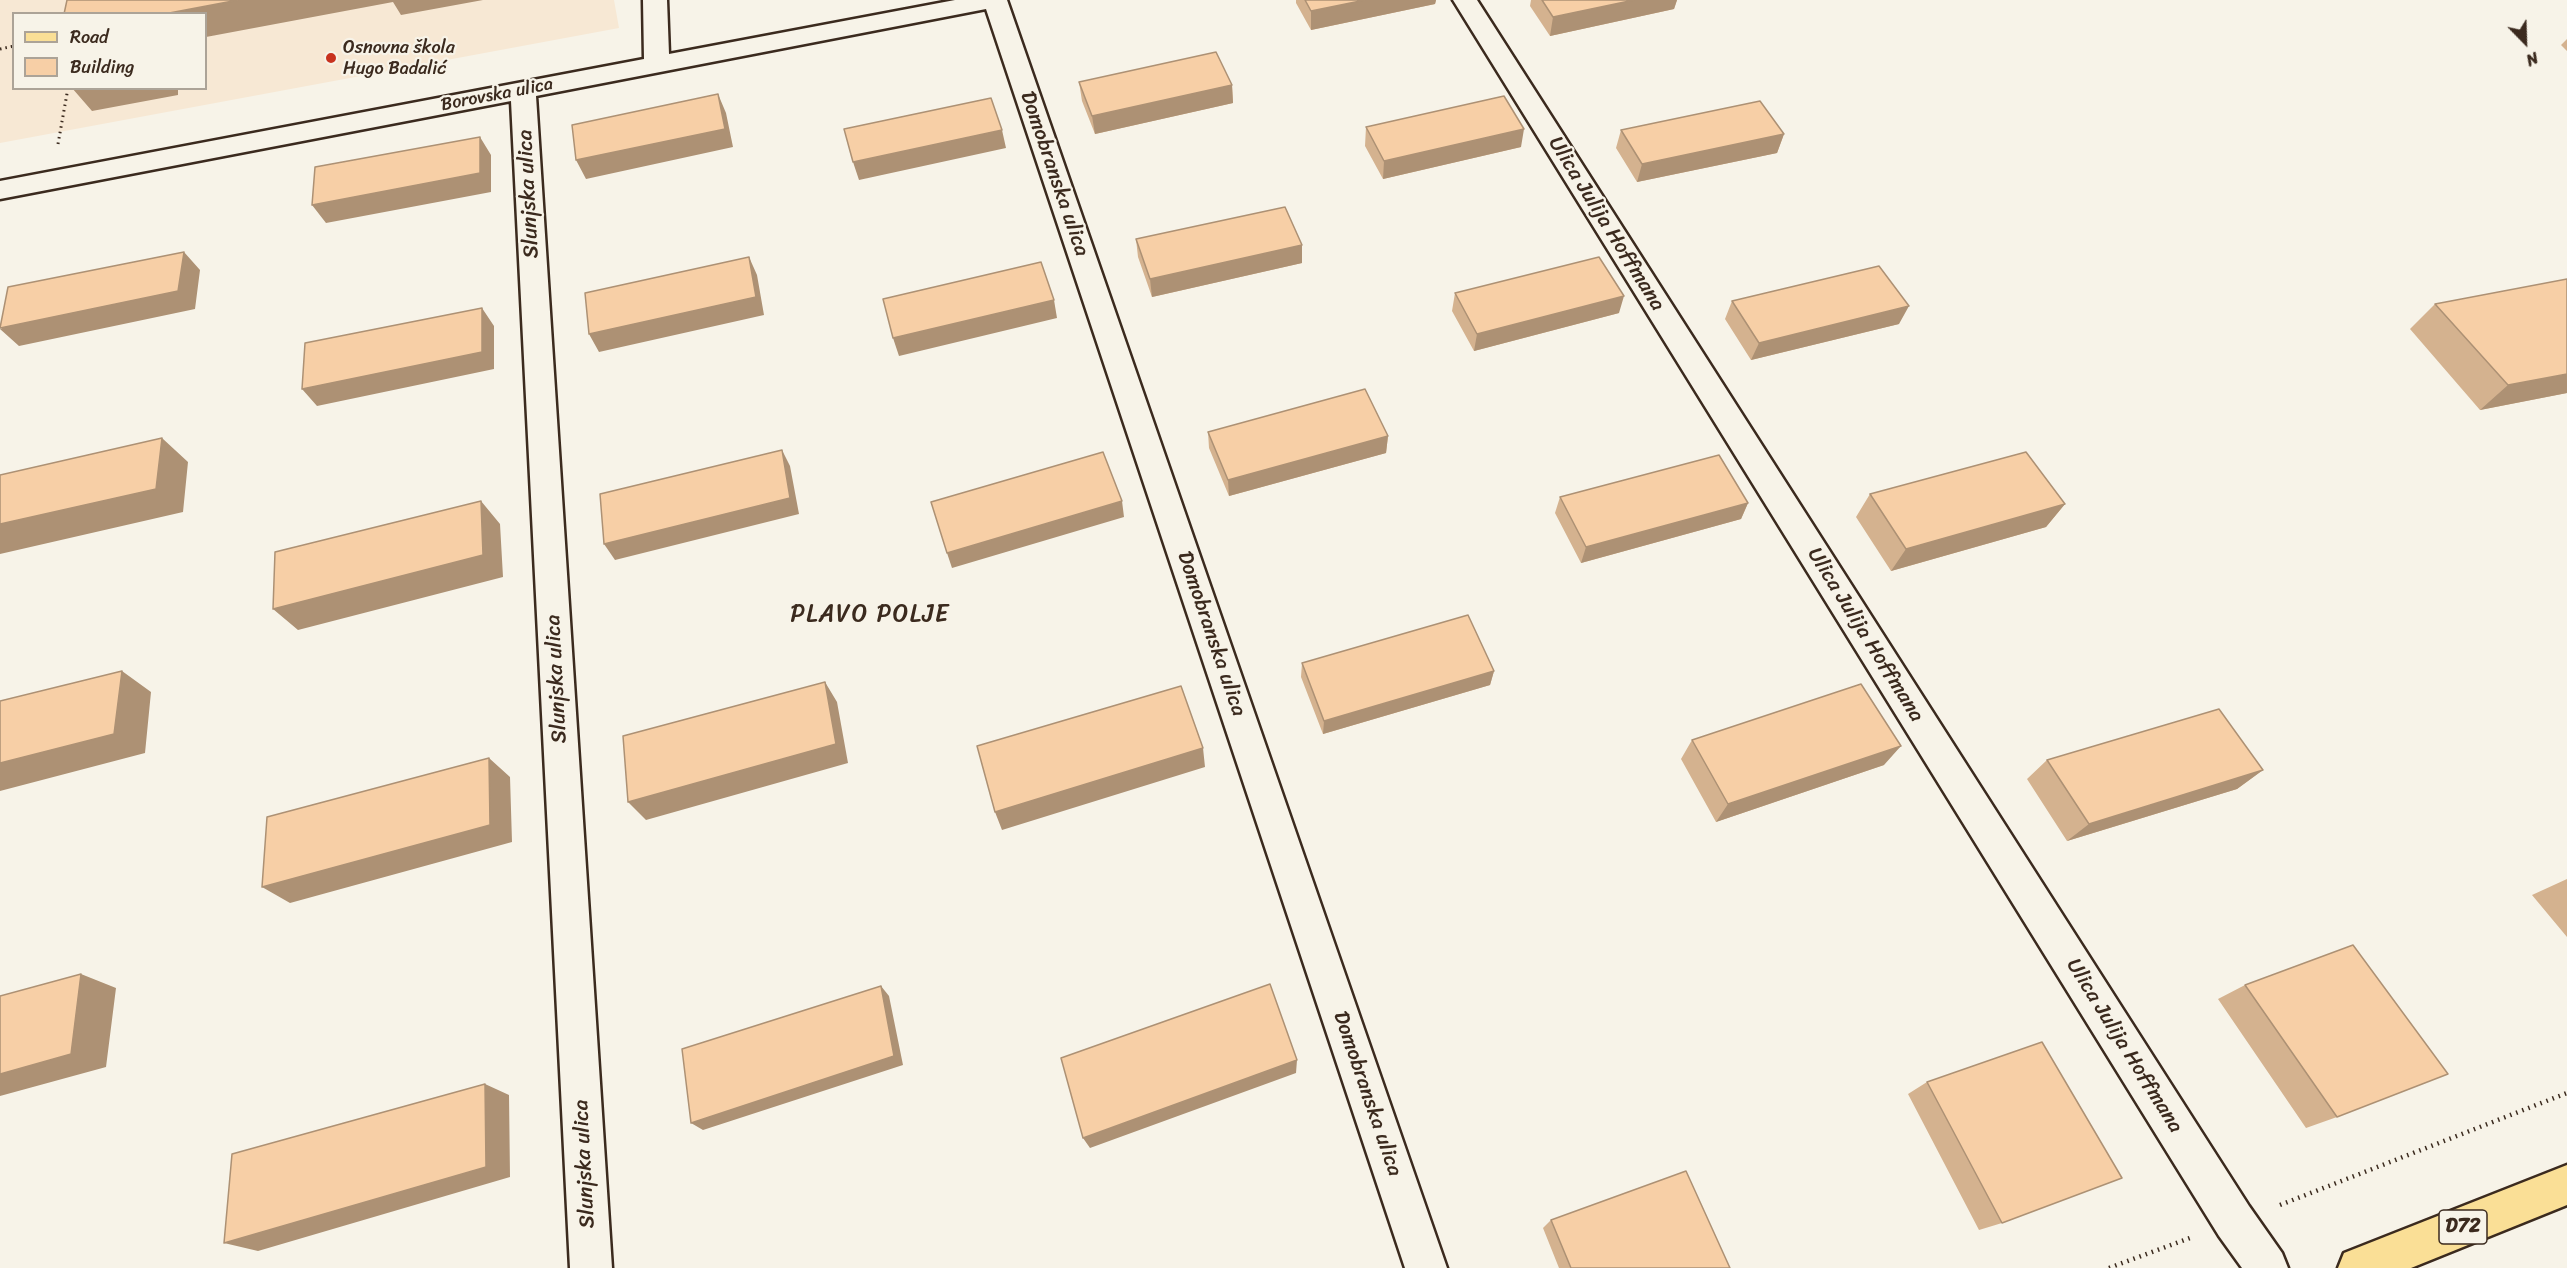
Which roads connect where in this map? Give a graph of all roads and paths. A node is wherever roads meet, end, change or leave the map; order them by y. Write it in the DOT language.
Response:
graph roads {
  1 [pos="655,0"];
  2 [pos="995,0"];
  3 [pos="1465,0"];
  4 [pos="657,65"];
  5 [pos="68,90"];
  6 [pos="523,90"];
  7 [pos="57,149"];
  8 [pos="0,190"];
  9 [pos="2567,1093"];
  10 [pos="2567,1185"];
  11 [pos="2274,1207"];
  12 [pos="2194,1237"];
  13 [pos="591,1268"];
  14 [pos="1426,1268"];
  15 [pos="2109,1268"];
  16 [pos="2267,1268"];
  17 [pos="2360,1268"];
  1 -- 4 [label="street"];
  2 -- 4 [label="street, Borovska ulica"];
  2 -- 14 [label="street, Domobranska ulica"];
  3 -- 16 [label="street, Ulica Julija Hoffmana"];
  4 -- 6 [label="street, Borovska ulica"];
  5 -- 7 [label="path"];
  6 -- 8 [label="street, Borovska ulica"];
  6 -- 13 [label="street, Slunjska ulica"];
  9 -- 11 [label="path"];
  10 -- 17 [label="main road, D72"];
  12 -- 15 [label="path"];
}
